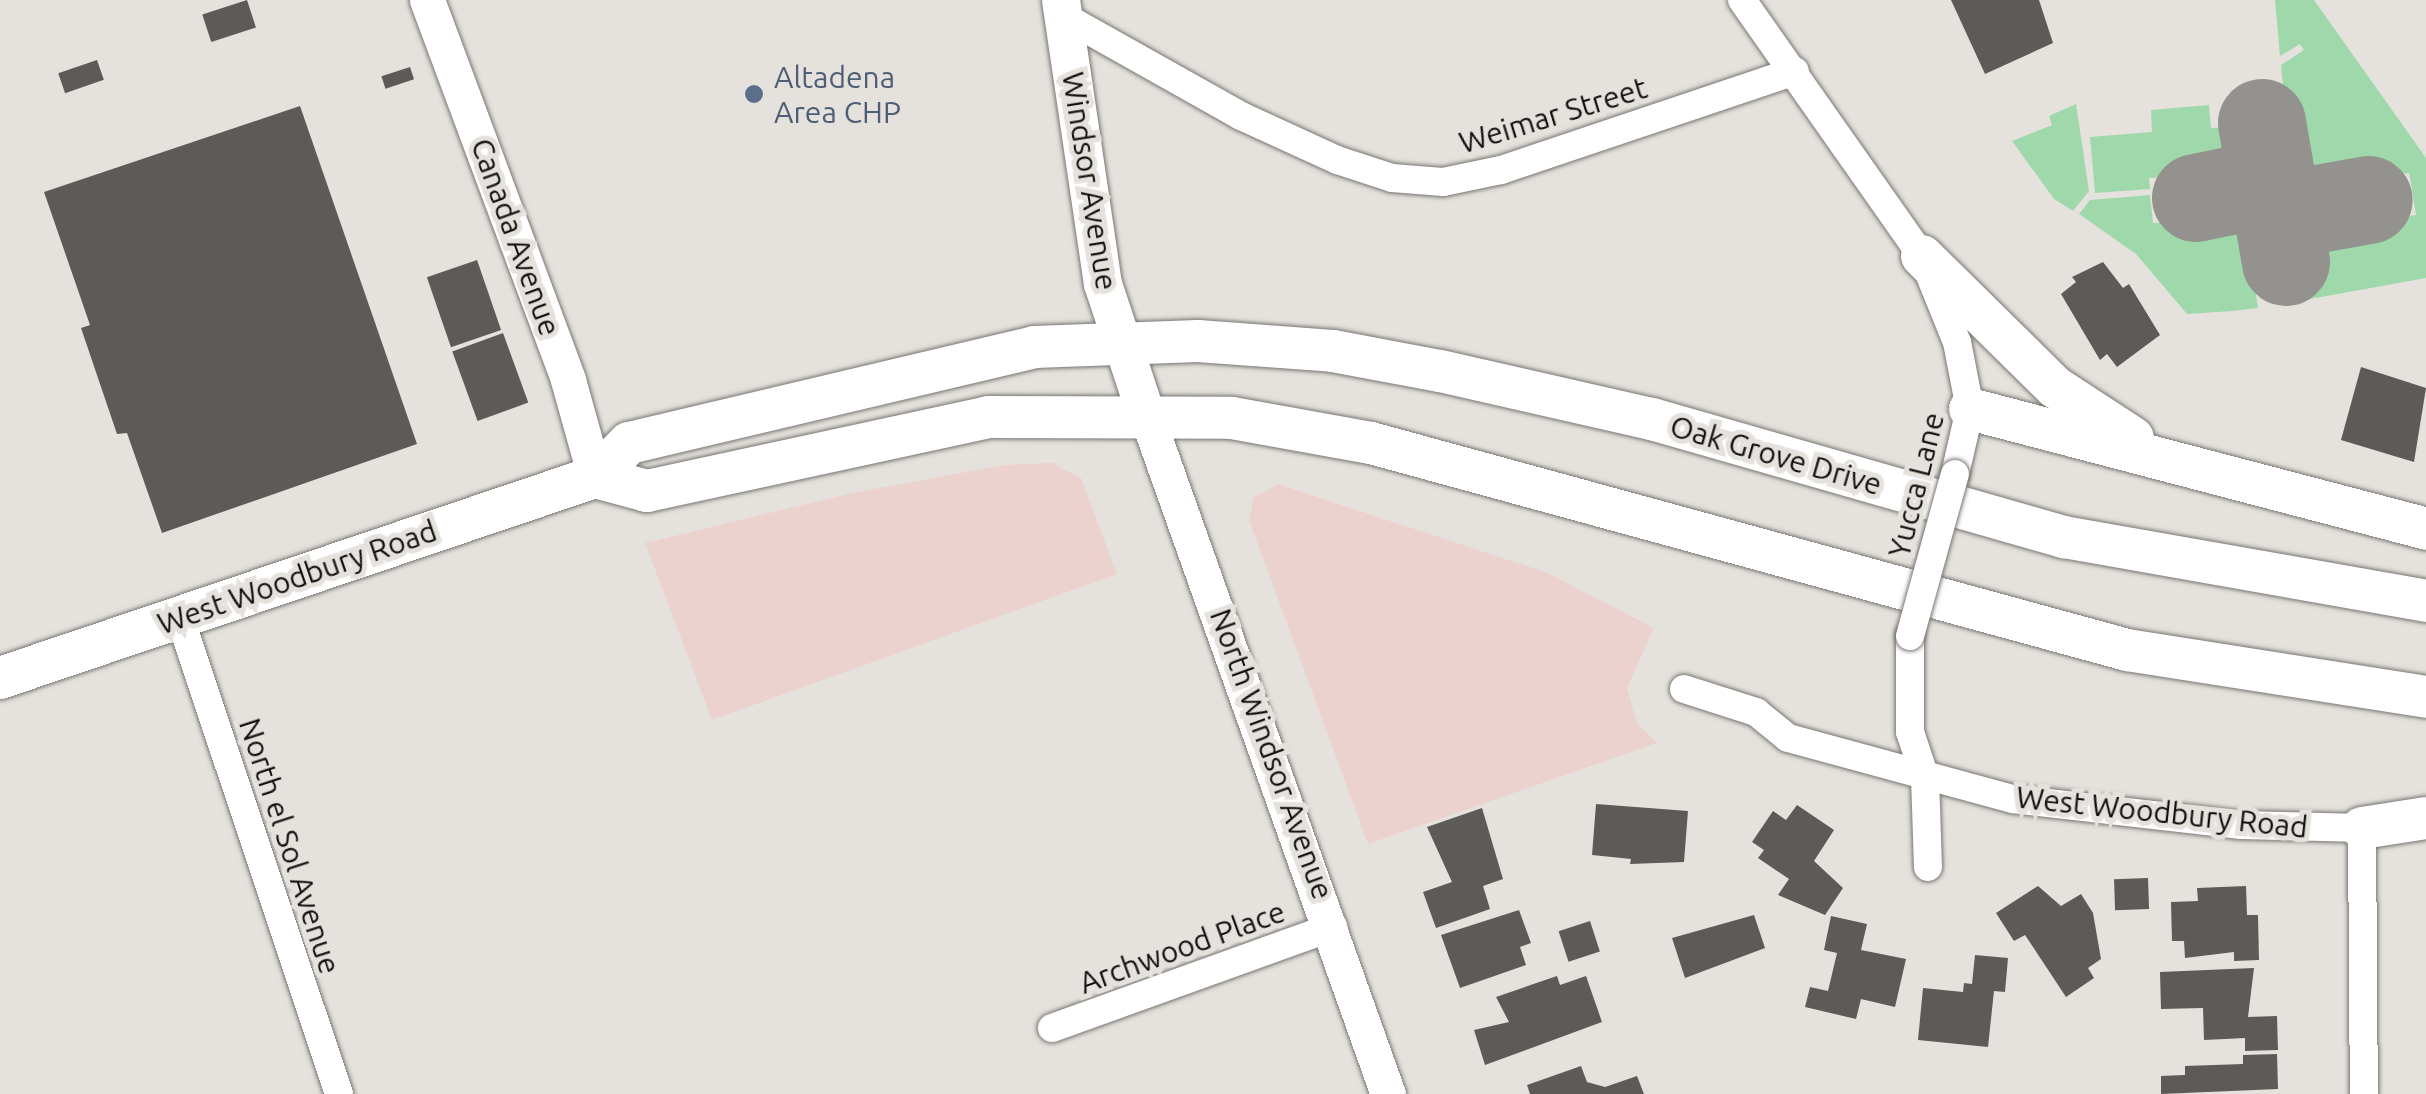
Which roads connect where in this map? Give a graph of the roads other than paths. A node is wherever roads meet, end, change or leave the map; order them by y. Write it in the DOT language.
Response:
graph roads {
  1 [pos="428,0"];
  2 [pos="1742,0"];
  3 [pos="1062,8"];
  4 [pos="1795,71"];
  5 [pos="1922,256"];
  6 [pos="1120,344"];
  7 [pos="1970,409"];
  8 [pos="1147,417"];
  9 [pos="2163,458"];
  10 [pos="595,477"];
  11 [pos="2426,529"];
  12 [pos="2426,601"];
  13 [pos="180,618"];
  14 [pos="0,678"];
  15 [pos="1684,689"];
  16 [pos="2426,697"];
  17 [pos="1925,778"];
  18 [pos="2426,818"];
  19 [pos="2362,828"];
  20 [pos="1928,867"];
  21 [pos="1333,926"];
  22 [pos="1052,1028"];
  23 [pos="339,1094"];
  24 [pos="1388,1094"];
  25 [pos="2364,1094"];
  1 -- 10 [label="street, Canada Avenue"];
  2 -- 4 [label="street, Yucca Lane"];
  3 -- 4 [label="street, Weimar Street"];
  3 -- 6 [label="main road, Windsor Avenue"];
  4 -- 5 [label="street, Yucca Lane"];
  5 -- 7 [label="street, Yucca Lane"];
  5 -- 9 [label="main road"];
  6 -- 8 [label="main road, Windsor Avenue"];
  6 -- 10 [label="main road, West Woodbury Road"];
  6 -- 12 [label="main road, Oak Grove Drive"];
  7 -- 9 [label="main road"];
  7 -- 17 [label="street, Yucca Lane, bridge"];
  8 -- 10 [label="main road"];
  8 -- 16 [label="main road"];
  8 -- 21 [label="street, North Windsor Avenue"];
  9 -- 11 [label="main road"];
  10 -- 13 [label="main road, West Woodbury Road"];
  13 -- 14 [label="main road, West Woodbury Road"];
  13 -- 23 [label="street, North el Sol Avenue"];
  15 -- 17 [label="street, West Woodbury Road"];
  17 -- 19 [label="street, West Woodbury Road"];
  17 -- 20 [label="street, Yucca Lane"];
  18 -- 19 [label="main road"];
  19 -- 25 [label="street"];
  21 -- 22 [label="street, Archwood Place"];
  21 -- 24 [label="street, North Windsor Avenue"];
}
